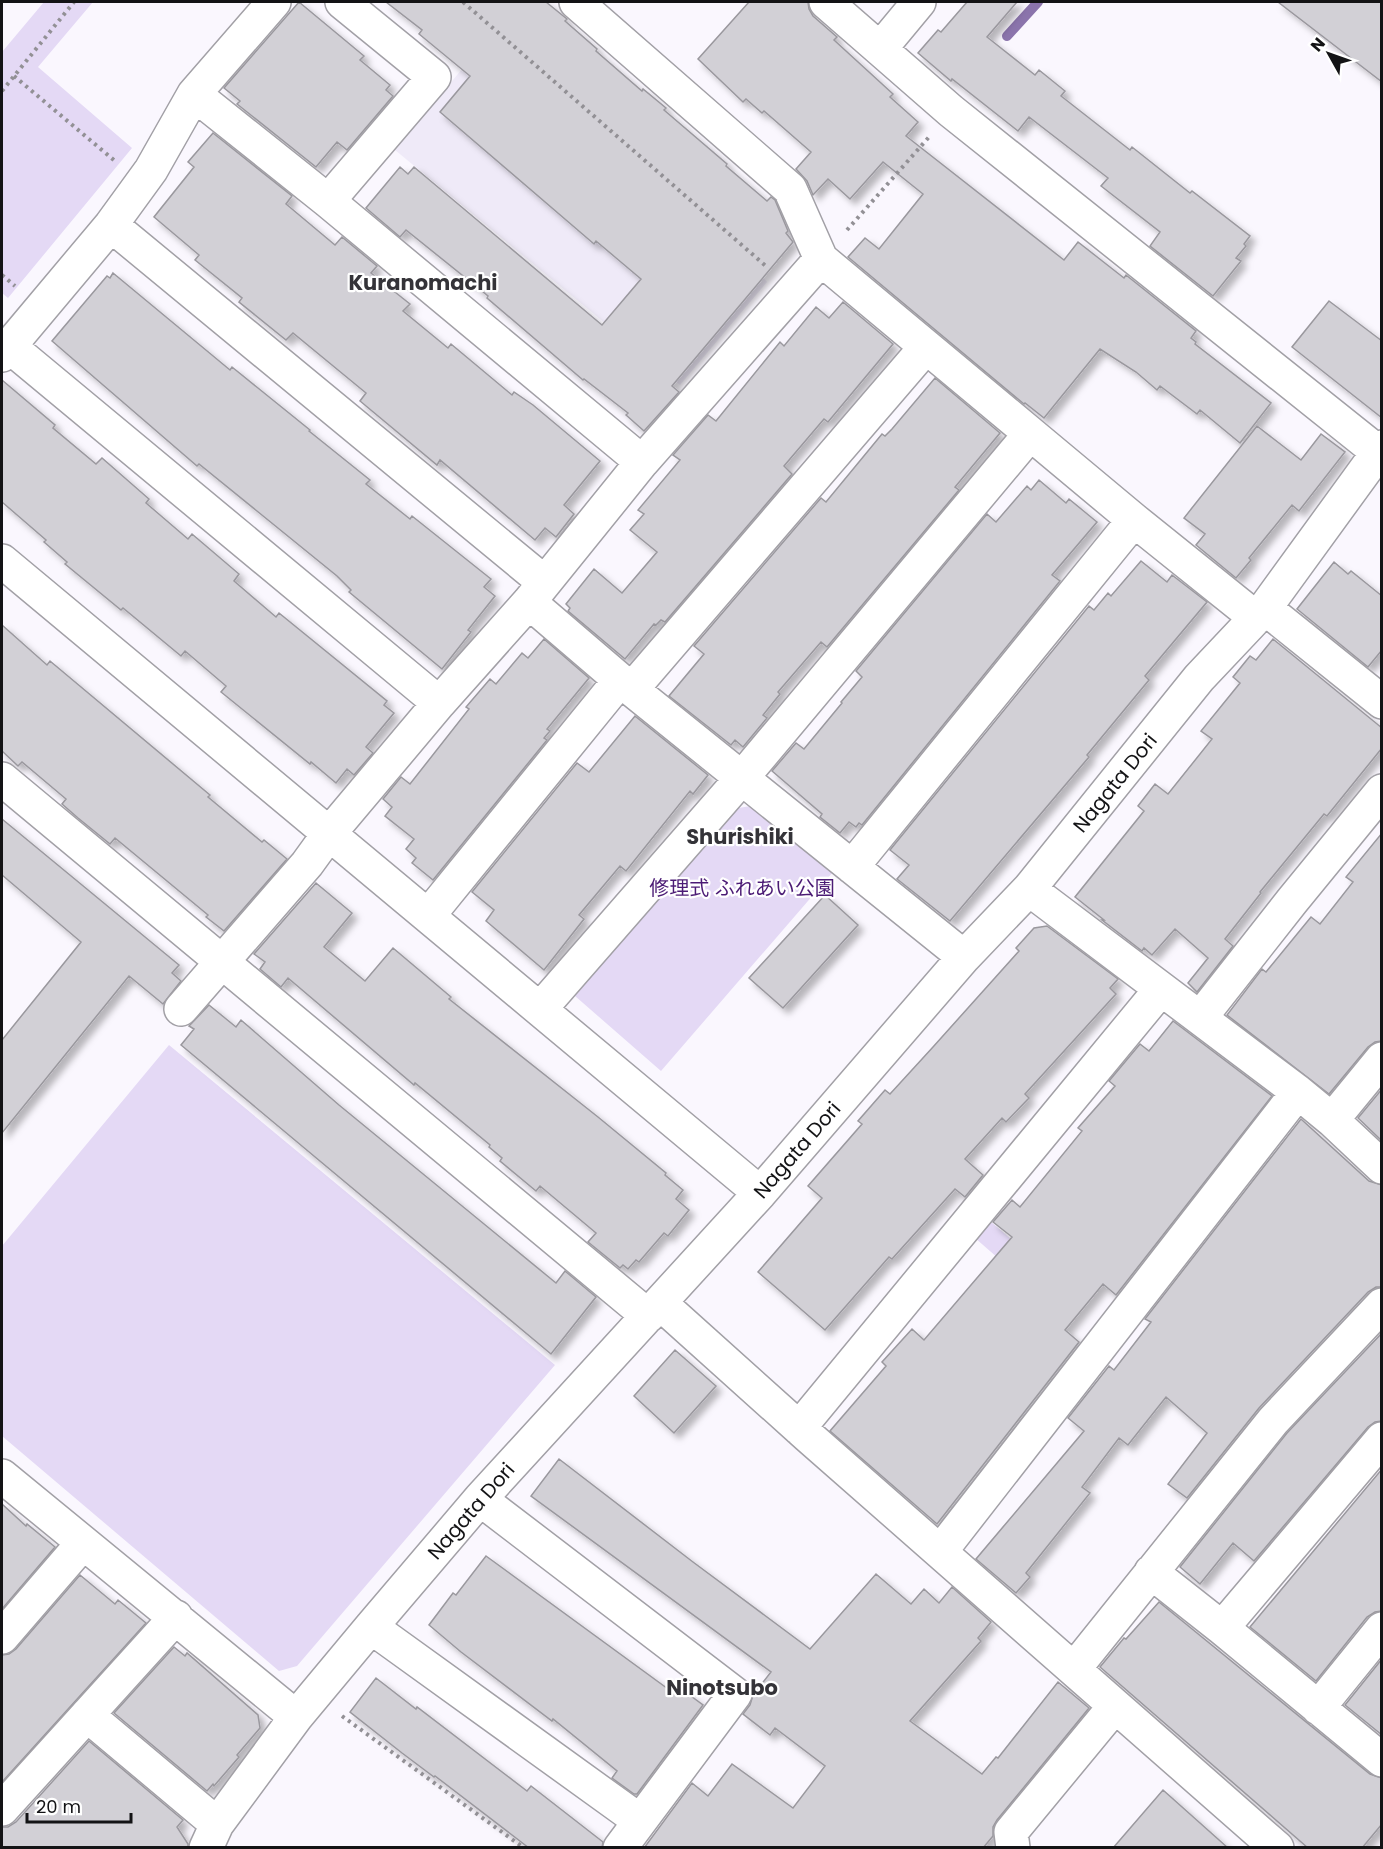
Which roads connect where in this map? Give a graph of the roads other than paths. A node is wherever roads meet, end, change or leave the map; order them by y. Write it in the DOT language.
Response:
graph roads {
  1 [pos="274,2"];
  2 [pos="342,2"];
  3 [pos="576,2"];
  4 [pos="826,2"];
  5 [pos="919,2"];
  6 [pos="880,50"];
  7 [pos="194,94"];
  8 [pos="328,201"];
  9 [pos="111,225"];
  10 [pos="821,259"];
  11 [pos="926,347"];
  12 [pos="5,350"];
  13 [pos="1030,434"];
  14 [pos="1380,450"];
  15 [pos="642,462"];
  16 [pos="1134,520"];
  17 [pos="2,561"];
  18 [pos="536,592"];
  19 [pos="1260,613"];
  20 [pos="626,685"];
  21 [pos="1382,702"];
  22 [pos="439,703"];
  23 [pos="2,779"];
  24 [pos="741,779"];
  25 [pos="1382,791"];
  26 [pos="328,835"];
  27 [pos="852,867"];
  28 [pos="1029,889"];
  29 [pos="428,916"];
  30 [pos="964,957"];
  31 [pos="221,962"];
  32 [pos="1161,989"];
  33 [pos="541,1008"];
  34 [pos="181,1009"];
  35 [pos="1200,1018"];
  36 [pos="1382,1059"];
  37 [pos="1298,1092"];
  38 [pos="1332,1120"];
  39 [pos="1382,1167"];
  40 [pos="760,1193"];
  41 [pos="1382,1305"];
  42 [pos="654,1309"];
  43 [pos="799,1428"];
  44 [pos="1382,1439"];
  45 [pos="2,1476"];
  46 [pos="480,1499"];
  47 [pos="83,1543"];
  48 [pos="940,1552"];
  49 [pos="1151,1572"];
  50 [pos="176,1617"];
  51 [pos="371,1627"];
  52 [pos="1222,1628"];
  53 [pos="1382,1629"];
  54 [pos="2,1638"];
  55 [pos="1074,1669"];
  56 [pos="1115,1706"];
  57 [pos="1318,1708"];
  58 [pos="87,1715"];
  59 [pos="296,1717"];
  60 [pos="1382,1760"];
  61 [pos="2,1809"];
  62 [pos="640,1821"];
  63 [pos="212,1836"];
  64 [pos="620,1848"];
  65 [pos="1013,1848"];
  66 [pos="1277,1848"];
  1 -- 7 [label="street"];
  2 -- 8 [label="street"];
  3 -- 10 [label="street"];
  4 -- 6 [label="street"];
  5 -- 6 [label="street"];
  6 -- 14 [label="street"];
  7 -- 8 [label="street"];
  7 -- 9 [label="street"];
  8 -- 15 [label="street"];
  9 -- 12 [label="street"];
  9 -- 18 [label="street"];
  10 -- 11 [label="street"];
  10 -- 15 [label="street"];
  11 -- 13 [label="street"];
  11 -- 20 [label="street"];
  12 -- 22 [label="street"];
  13 -- 16 [label="street"];
  13 -- 24 [label="street"];
  14 -- 19 [label="street, Nagata Dori"];
  15 -- 18 [label="street"];
  16 -- 19 [label="street"];
  16 -- 27 [label="street"];
  17 -- 26 [label="street"];
  18 -- 20 [label="street"];
  18 -- 22 [label="street"];
  19 -- 21 [label="street"];
  19 -- 28 [label="street, Nagata Dori"];
  20 -- 24 [label="street"];
  20 -- 29 [label="street"];
  22 -- 26 [label="street"];
  23 -- 31 [label="street"];
  24 -- 27 [label="street"];
  24 -- 33 [label="street"];
  25 -- 35 [label="street"];
  26 -- 29 [label="street"];
  26 -- 31 [label="street"];
  27 -- 30 [label="street"];
  28 -- 30 [label="street, Nagata Dori"];
  28 -- 32 [label="street"];
  29 -- 33 [label="street"];
  30 -- 40 [label="street, Nagata Dori"];
  31 -- 34 [label="street"];
  31 -- 42 [label="street"];
  32 -- 35 [label="street"];
  32 -- 43 [label="street"];
  33 -- 40 [label="street"];
  35 -- 37 [label="street"];
  36 -- 38 [label="street"];
  37 -- 38 [label="street"];
  37 -- 48 [label="street"];
  38 -- 39 [label="street"];
  40 -- 42 [label="street, Nagata Dori"];
  41 -- 49 [label="street"];
  42 -- 43 [label="street"];
  42 -- 46 [label="street, Nagata Dori"];
  43 -- 48 [label="street"];
  44 -- 52 [label="street"];
  45 -- 47 [label="street"];
  46 -- 51 [label="street, Nagata Dori"];
  46 -- 62 [label="street"];
  47 -- 50 [label="street"];
  47 -- 54 [label="street"];
  48 -- 55 [label="street"];
  49 -- 52 [label="street"];
  49 -- 55 [label="street"];
  50 -- 58 [label="street"];
  50 -- 59 [label="street"];
  51 -- 59 [label="street, Nagata Dori"];
  51 -- 62 [label="street"];
  52 -- 57 [label="street"];
  53 -- 57 [label="street"];
  55 -- 56 [label="street"];
  56 -- 65 [label="street"];
  56 -- 66 [label="street"];
  57 -- 60 [label="street"];
  58 -- 61 [label="street"];
  58 -- 63 [label="street"];
  59 -- 63 [label="street, Nagata Dori"];
  62 -- 64 [label="street"];
}
